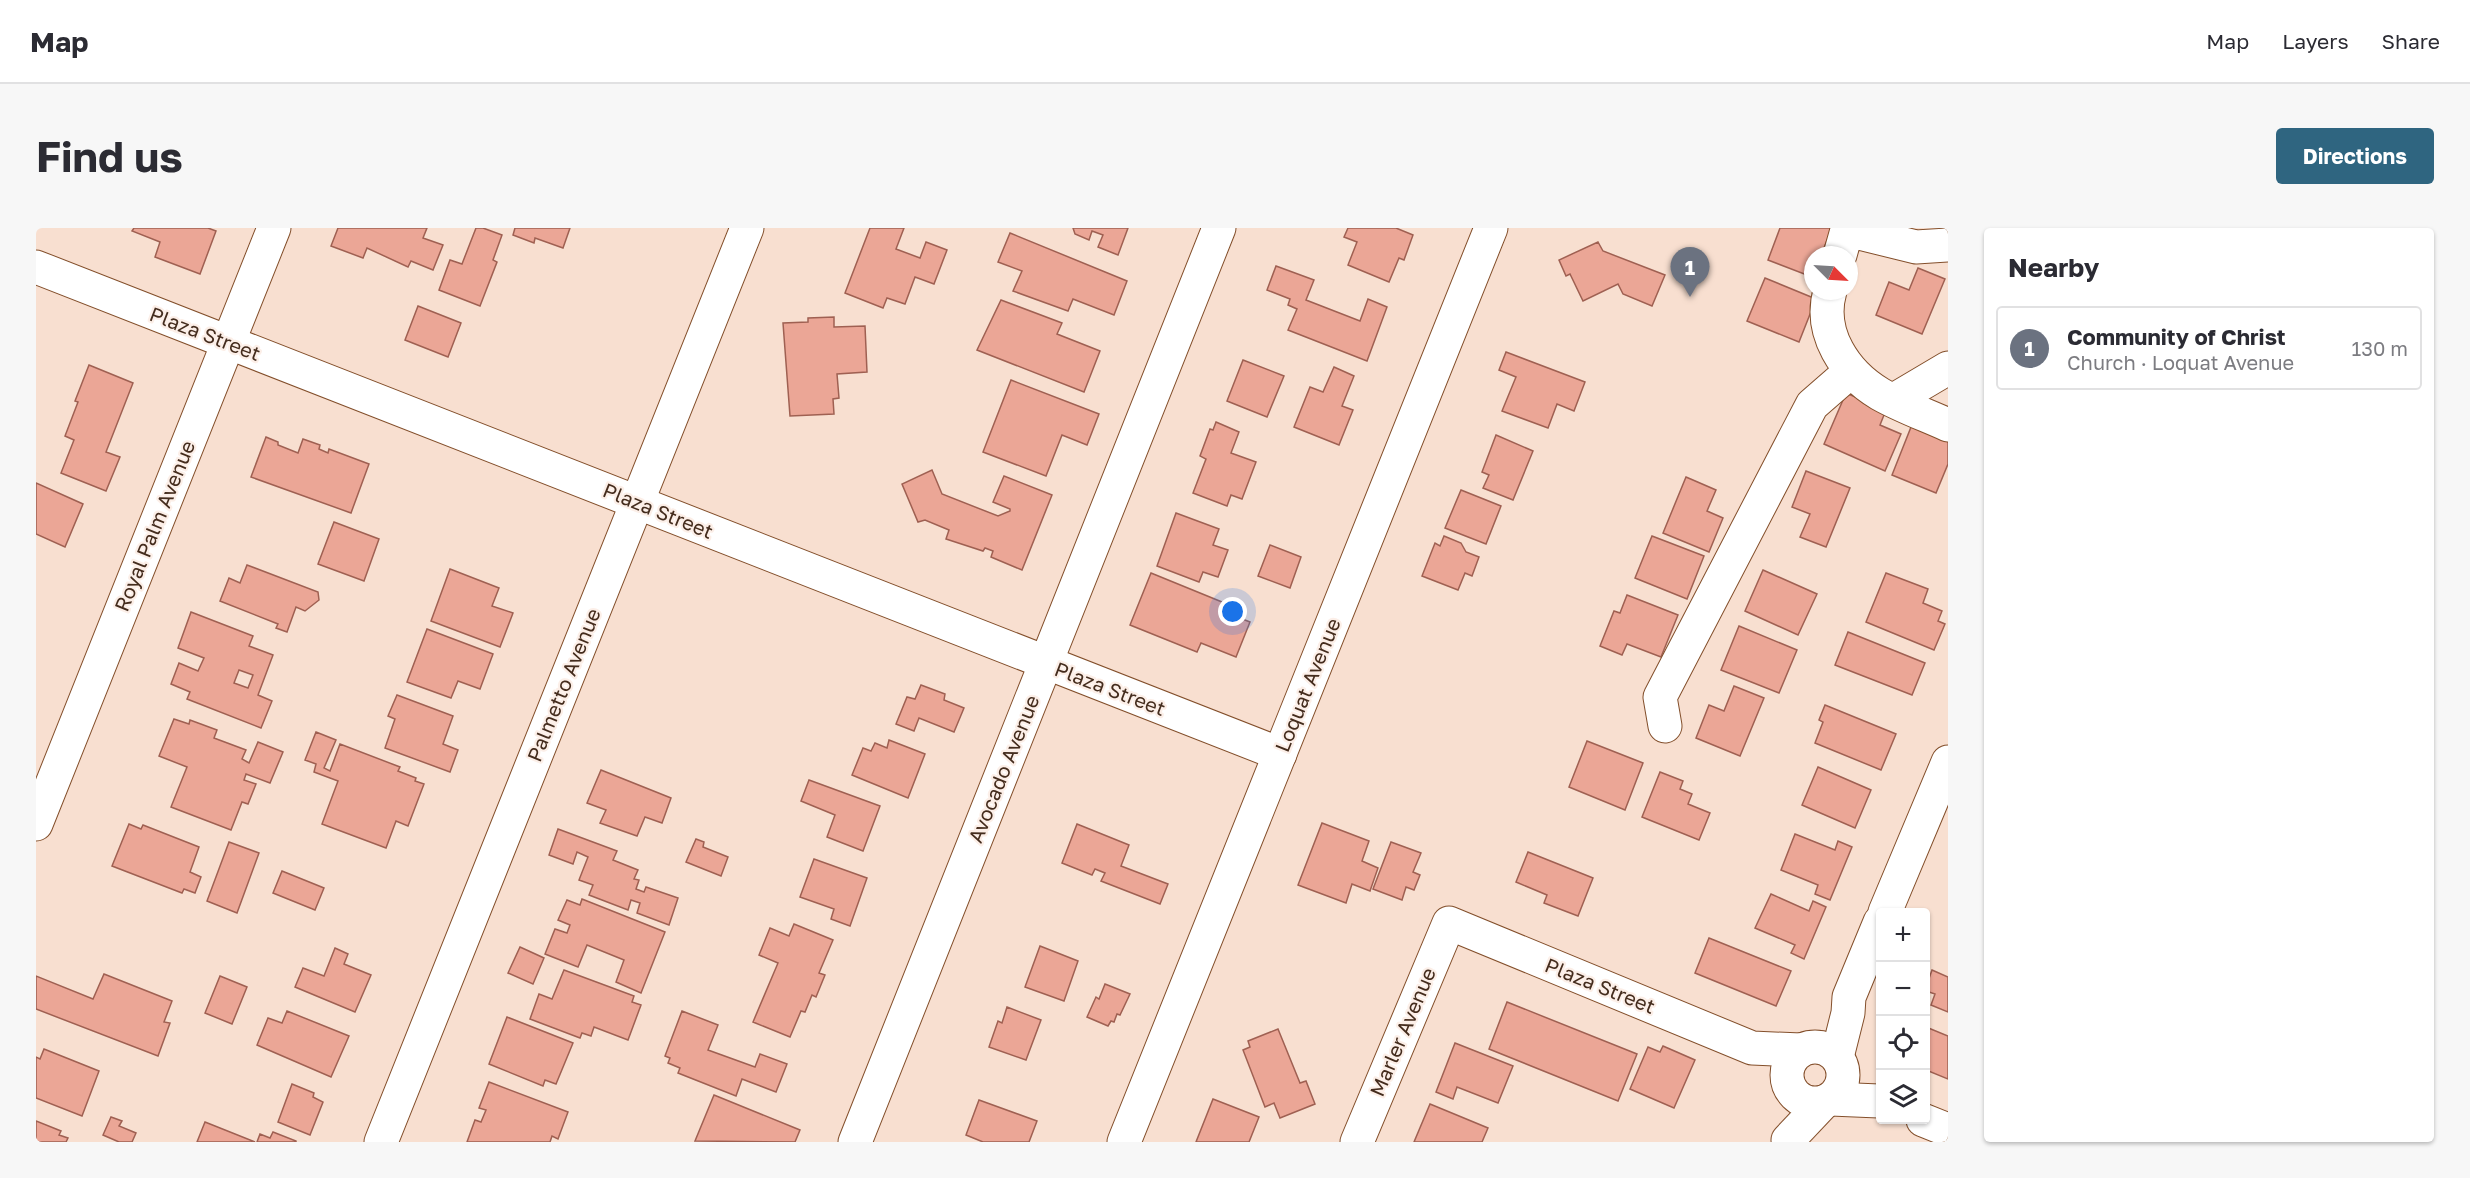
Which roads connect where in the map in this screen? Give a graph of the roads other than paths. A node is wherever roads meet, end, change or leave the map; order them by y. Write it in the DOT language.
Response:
graph roads {
  1 [pos="274,228"];
  2 [pos="747,228"];
  3 [pos="1219,228"];
  4 [pos="1491,228"];
  5 [pos="1845,238"];
  6 [pos="1948,245"];
  7 [pos="36,267"];
  8 [pos="1827,300"];
  9 [pos="228,343"];
  10 [pos="1948,368"];
  11 [pos="1851,371"];
  12 [pos="1894,400"];
  13 [pos="1948,424"];
  14 [pos="637,503"];
  15 [pos="1046,664"];
  16 [pos="1665,726"];
  17 [pos="1280,754"];
  18 [pos="1948,762"];
  19 [pos="36,824"];
  20 [pos="1887,908"];
  21 [pos="1449,923"];
  22 [pos="1876,934"];
  23 [pos="1816,1076"];
  24 [pos="1876,1099"];
  25 [pos="1930,1122"];
  26 [pos="1948,1130"];
  27 [pos="1787,1141"];
  28 [pos="381,1142"];
  29 [pos="855,1142"];
  30 [pos="1124,1142"];
  31 [pos="1357,1142"];
  1 -- 9 [label="street, Royal Palm Avenue"];
  2 -- 14 [label="street, Palmetto Avenue"];
  3 -- 15 [label="street, Avocado Avenue"];
  4 -- 17 [label="street, Loquat Avenue"];
  5 -- 6 [label="street"];
  7 -- 9 [label="street, Plaza Street"];
  8 -- 11 [label="street"];
  9 -- 14 [label="street, Plaza Street"];
  9 -- 19 [label="street, Royal Palm Avenue"];
  10 -- 12 [label="street"];
  11 -- 12 [label="street"];
  11 -- 16 [label="street"];
  12 -- 13 [label="street"];
  14 -- 15 [label="street, Plaza Street"];
  14 -- 28 [label="street, Palmetto Avenue"];
  15 -- 17 [label="street, Plaza Street"];
  15 -- 29 [label="street, Avocado Avenue"];
  17 -- 30 [label="street, Loquat Avenue"];
  18 -- 20 [label="street"];
  21 -- 23 [label="street, Plaza Street"];
  21 -- 31 [label="street, Marler Avenue"];
  22 -- 23 [label="street"];
  23 -- 24 [label="street"];
  23 -- 27 [label="street"];
  25 -- 26 [label="street"];
}
